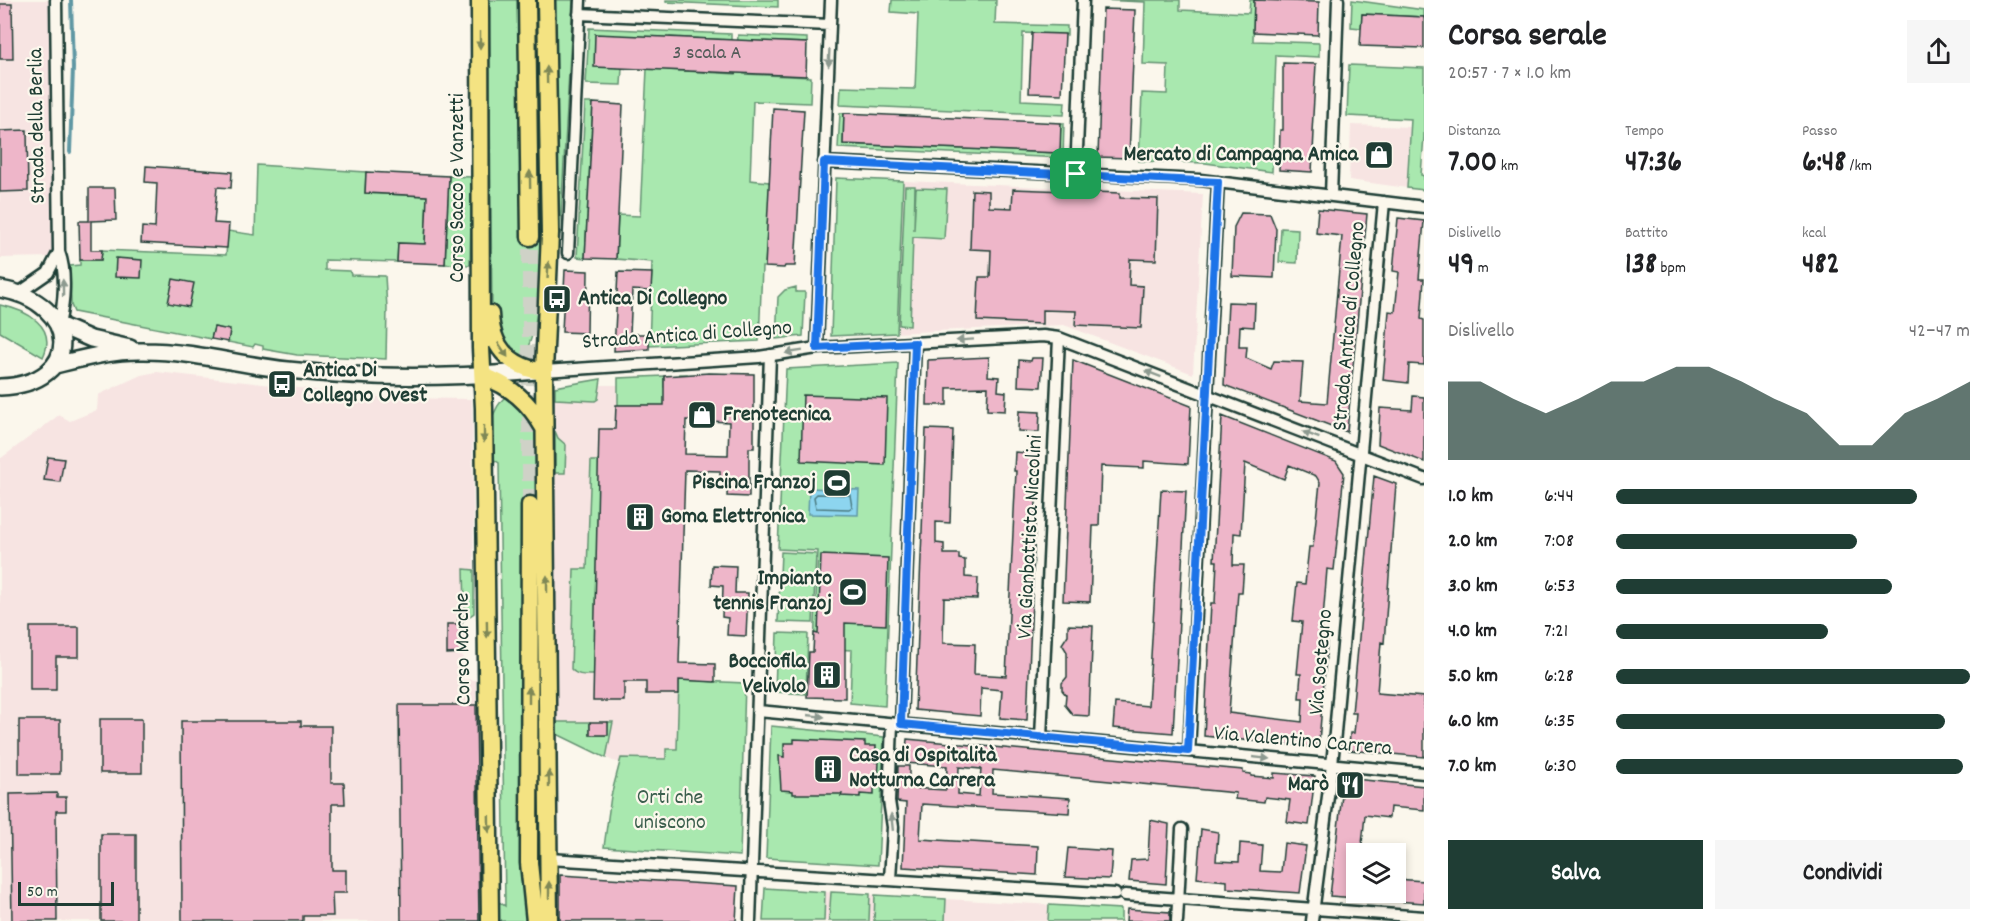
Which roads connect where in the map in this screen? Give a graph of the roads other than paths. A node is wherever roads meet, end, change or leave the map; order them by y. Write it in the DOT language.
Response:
graph roads {
  1 [pos="56,0"];
  2 [pos="480,0"];
  3 [pos="527,0"];
  4 [pos="546,0"];
  5 [pos="580,0"];
  6 [pos="831,0"];
  7 [pos="1083,0"];
  8 [pos="1338,0"];
  9 [pos="579,14"];
  10 [pos="830,25"];
  11 [pos="824,162"];
  12 [pos="1076,174"];
  13 [pos="1218,182"];
  14 [pos="1331,195"];
  15 [pos="1384,202"];
  16 [pos="1424,207"];
  17 [pos="530,237"];
  18 [pos="60,252"];
  19 [pos="568,253"];
  20 [pos="481,275"];
  21 [pos="0,289"];
  22 [pos="19,293"];
  23 [pos="59,325"];
  24 [pos="1059,338"];
  25 [pos="915,343"];
  26 [pos="817,348"];
  27 [pos="141,351"];
  28 [pos="770,355"];
  29 [pos="55,365"];
  30 [pos="541,371"];
  31 [pos="483,376"];
  32 [pos="0,387"];
  33 [pos="1208,395"];
  34 [pos="546,432"];
  35 [pos="1361,454"];
  36 [pos="1424,479"];
  37 [pos="530,505"];
  38 [pos="758,711"];
  39 [pos="896,724"];
  40 [pos="1041,738"];
  41 [pos="1188,751"];
  42 [pos="1332,765"];
  43 [pos="1424,773"];
  44 [pos="1182,829"];
  45 [pos="549,859"];
  46 [pos="753,872"];
  47 [pos="890,880"];
  48 [pos="1179,899"];
  49 [pos="1314,909"];
  50 [pos="1424,918"];
  51 [pos="490,921"];
  52 [pos="535,921"];
  53 [pos="549,921"];
  54 [pos="750,921"];
  55 [pos="1178,921"];
  56 [pos="1312,921"];
  1 -- 18 [label="street, Strada della Berlia"];
  2 -- 20 [label="main road, Corso Sacco e Vanzetti, one-way"];
  17 -- 3 [label="main road, one-way"];
  30 -- 4 [label="main road, one-way"];
  5 -- 9 [label="street"];
  6 -- 10 [label="street"];
  7 -- 12 [label="street"];
  8 -- 14 [label="street"];
  9 -- 10 [label="street"];
  9 -- 19 [label="street"];
  10 -- 11 [label="street, one-way"];
  11 -- 12 [label="street"];
  11 -- 26 [label="street"];
  12 -- 13 [label="street"];
  13 -- 14 [label="street"];
  13 -- 33 [label="street"];
  14 -- 15 [label="street"];
  15 -- 16 [label="street"];
  15 -- 35 [label="street, Strada Antica di Collegno"];
  18 -- 22 [label="street"];
  23 -- 18 [label="street, Strada della Berlia, one-way"];
  20 -- 30 [label="main road, one-way"];
  20 -- 31 [label="main road, Corso Sacco e Vanzetti"];
  21 -- 22 [label="main road"];
  22 -- 23 [label="main road"];
  23 -- 27 [label="main road, Strada Antica di Collegno"];
  23 -- 29 [label="main road"];
  24 -- 25 [label="street, Strada Antica di Collegno, one-way"];
  33 -- 24 [label="street, Strada Antica di Collegno, one-way"];
  24 -- 40 [label="street, Via Gianbattista Niccolini"];
  25 -- 26 [label="street, Strada Antica di Collegno"];
  25 -- 39 [label="street"];
  26 -- 28 [label="street, Strada Antica di Collegno, one-way"];
  27 -- 29 [label="main road, Strada Antica di Collegno"];
  27 -- 31 [label="main road, Strada Antica di Collegno"];
  28 -- 30 [label="street, Strada Antica di Collegno"];
  28 -- 38 [label="street"];
  29 -- 32 [label="main road, Strada Antica di Collegno"];
  30 -- 31 [label="main road, Strada Antica di Collegno"];
  30 -- 34 [label="main road"];
  31 -- 34 [label="main road"];
  31 -- 51 [label="main road, Corso Marche, one-way"];
  35 -- 33 [label="street, Strada Antica di Collegno, one-way"];
  33 -- 41 [label="street"];
  45 -- 34 [label="main road, one-way"];
  35 -- 36 [label="street, Strada Antica di Collegno"];
  35 -- 42 [label="street, Via Sostegno"];
  52 -- 37 [label="main road, one-way"];
  38 -- 39 [label="street, Via Valentino Carrera, one-way"];
  38 -- 46 [label="street"];
  39 -- 40 [label="street, Via Valentino Carrera"];
  47 -- 39 [label="street, one-way"];
  40 -- 41 [label="street, Via Valentino Carrera"];
  41 -- 42 [label="street, Via Valentino Carrera, one-way"];
  42 -- 43 [label="street, Via Valentino Carrera"];
  42 -- 49 [label="street, Via Sostegno"];
  44 -- 48 [label="street"];
  45 -- 46 [label="street"];
  53 -- 45 [label="main road, one-way"];
  46 -- 47 [label="street"];
  46 -- 54 [label="street"];
  47 -- 48 [label="street"];
  48 -- 49 [label="street"];
  48 -- 55 [label="street"];
  49 -- 50 [label="street"];
  49 -- 56 [label="street, Via Sostegno"];
}
